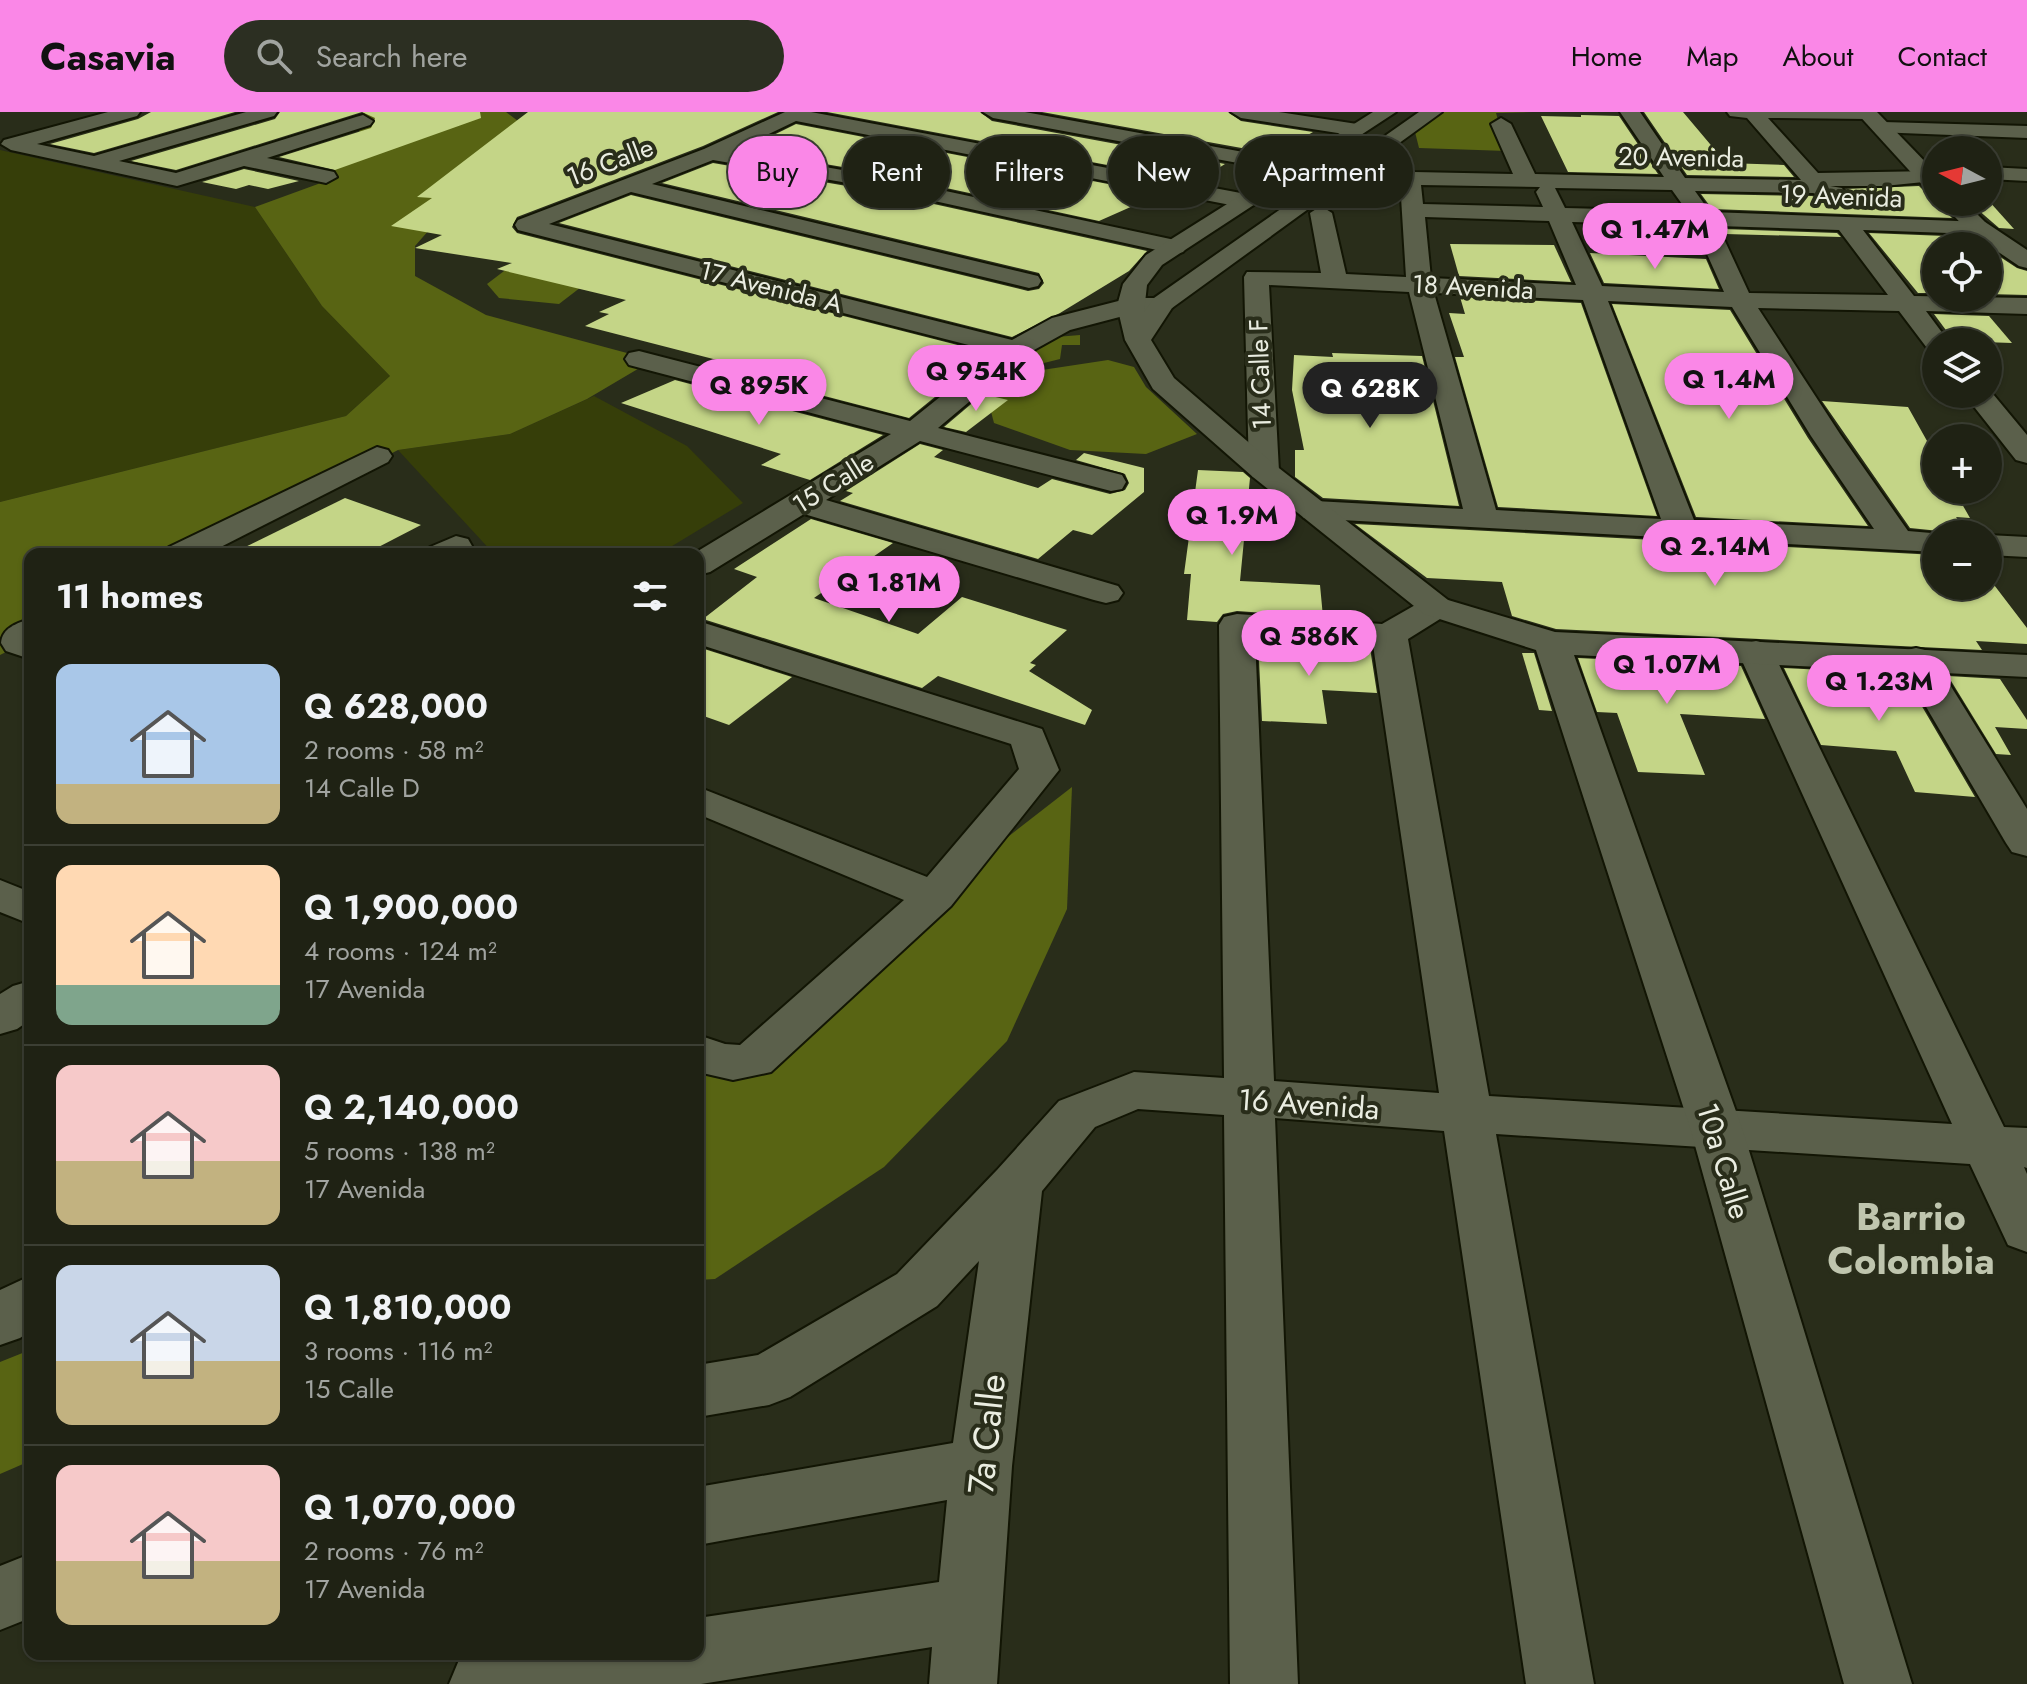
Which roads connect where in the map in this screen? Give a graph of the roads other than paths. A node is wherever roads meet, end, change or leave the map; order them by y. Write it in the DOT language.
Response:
graph roads {
  1 [pos="130,112"];
  2 [pos="267,112"];
  3 [pos="323,112"];
  4 [pos="997,112"];
  5 [pos="1241,112"];
  6 [pos="1386,112"];
  7 [pos="1432,112"];
  8 [pos="1630,112"];
  9 [pos="1735,112"];
  10 [pos="1753,112"];
  11 [pos="1983,112"];
  12 [pos="1867,113"];
  13 [pos="797,114"];
  14 [pos="1501,124"];
  15 [pos="1883,128"];
  16 [pos="1357,130"];
  17 [pos="2005,132"];
  18 [pos="2027,132"];
  19 [pos="902,136"];
  20 [pos="950,136"];
  21 [pos="1348,136"];
  22 [pos="1398,136"];
  23 [pos="6,142"];
  24 [pos="2027,150"];
  25 [pos="711,153"];
  26 [pos="1235,156"];
  27 [pos="243,160"];
  28 [pos="96,161"];
  29 [pos="1922,168"];
  30 [pos="1092,172"];
  31 [pos="2002,174"];
  32 [pos="2027,175"];
  33 [pos="326,177"];
  34 [pos="843,177"];
  35 [pos="1922,177"];
  36 [pos="1413,178"];
  37 [pos="1535,182"];
  38 [pos="1816,183"];
  39 [pos="626,184"];
  40 [pos="1681,186"];
  41 [pos="950,197"];
  42 [pos="1413,197"];
  43 [pos="1235,199"];
  44 [pos="1235,208"];
  45 [pos="1297,208"];
  46 [pos="1415,210"];
  47 [pos="1321,213"];
  48 [pos="1556,214"];
  49 [pos="1966,216"];
  50 [pos="1703,219"];
  51 [pos="871,221"];
  52 [pos="1846,224"];
  53 [pos="526,225"];
  54 [pos="1874,226"];
  55 [pos="1977,227"];
  56 [pos="843,236"];
  57 [pos="1175,247"];
  58 [pos="2027,261"];
  59 [pos="1256,277"];
  60 [pos="1335,280"];
  61 [pos="1029,281"];
  62 [pos="1419,283"];
  63 [pos="1593,294"];
  64 [pos="1740,300"];
  65 [pos="1904,301"];
  66 [pos="1163,303"];
  67 [pos="1130,306"];
  68 [pos="2027,306"];
  69 [pos="1925,328"];
  70 [pos="1138,340"];
  71 [pos="1016,349"];
  72 [pos="639,359"];
  73 [pos="1989,408"];
  74 [pos="916,431"];
  75 [pos="2027,454"];
  76 [pos="377,456"];
  77 [pos="1264,471"];
  78 [pos="1111,482"];
  79 [pos="802,503"];
  80 [pos="1315,511"];
  81 [pos="1482,519"];
  82 [pos="1681,529"];
  83 [pos="1898,540"];
  84 [pos="1922,541"];
  85 [pos="2002,546"];
  86 [pos="2027,547"];
  87 [pos="193,548"];
  88 [pos="704,561"];
  89 [pos="1106,593"];
  90 [pos="1436,607"];
  91 [pos="704,634"];
  92 [pos="1389,635"];
  93 [pos="1552,643"];
  94 [pos="1756,652"];
  95 [pos="1916,659"];
  96 [pos="2027,666"];
  97 [pos="704,801"];
  98 [pos="2027,843"];
  99 [pos="0,894"];
  100 [pos="935,896"];
  101 [pos="24,907"];
  102 [pos="24,1001"];
  103 [pos="0,1017"];
  104 [pos="704,1055"];
  105 [pos="1247,1100"];
  106 [pos="1470,1115"];
  107 [pos="1717,1131"];
  108 [pos="2006,1146"];
  109 [pos="1016,1185"];
  110 [pos="2027,1230"];
  111 [pos="24,1303"];
  112 [pos="0,1321"];
  113 [pos="704,1390"];
  114 [pos="981,1466"];
  115 [pos="704,1515"];
  116 [pos="24,1588"];
  117 [pos="0,1598"];
  118 [pos="0,1605"];
  119 [pos="24,1605"];
  120 [pos="970,1609"];
  121 [pos="704,1650"];
  122 [pos="639,1660"];
  123 [pos="483,1684"];
  124 [pos="963,1684"];
  125 [pos="1264,1684"];
  126 [pos="1560,1684"];
  127 [pos="1878,1684"];
  1 -- 23 [label="street"];
  2 -- 28 [label="street"];
  3 -- 27 [label="street"];
  4 -- 20 [label="street"];
  4 -- 26 [label="street"];
  5 -- 16 [label="street"];
  6 -- 16 [label="street"];
  7 -- 22 [label="street"];
  8 -- 40 [label="street"];
  9 -- 10 [label="street"];
  10 -- 12 [label="street"];
  10 -- 38 [label="street"];
  11 -- 17 [label="street"];
  12 -- 15 [label="street"];
  13 -- 19 [label="street"];
  13 -- 25 [label="street, 16 Calle"];
  14 -- 37 [label="street"];
  15 -- 17 [label="street"];
  15 -- 29 [label="street"];
  16 -- 21 [label="street"];
  17 -- 18 [label="street"];
  17 -- 24 [label="street"];
  23 -- 28 [label="street"];
  25 -- 34 [label="street"];
  25 -- 39 [label="street, 16 Calle"];
  27 -- 28 [label="street"];
  27 -- 33 [label="street"];
  30 -- 43 [label="street"];
  31 -- 32 [label="street"];
  35 -- 38 [label="street, 20 Avenida"];
  36 -- 37 [label="street, 20 Avenida"];
  37 -- 40 [label="street, 20 Avenida"];
  37 -- 48 [label="street"];
  38 -- 40 [label="street, 20 Avenida"];
  38 -- 54 [label="street"];
  39 -- 53 [label="street, 16 Calle"];
  39 -- 56 [label="street"];
  40 -- 50 [label="street"];
  41 -- 57 [label="street"];
  42 -- 46 [label="street"];
  44 -- 57 [label="street"];
  45 -- 66 [label="street"];
  46 -- 48 [label="street, 19 Avenida"];
  46 -- 62 [label="street"];
  47 -- 60 [label="street"];
  48 -- 50 [label="street, 19 Avenida"];
  48 -- 63 [label="street"];
  49 -- 55 [label="street"];
  50 -- 52 [label="street, 19 Avenida"];
  50 -- 64 [label="street"];
  51 -- 56 [label="street"];
  52 -- 54 [label="street, 19 Avenida"];
  52 -- 65 [label="street"];
  53 -- 71 [label="street, 17 Avenida A"];
  54 -- 55 [label="street, 19 Avenida"];
  55 -- 58 [label="street"];
  56 -- 61 [label="street"];
  57 -- 67 [label="street"];
  59 -- 60 [label="street, 18 Avenida"];
  59 -- 77 [label="street, 14 Calle F"];
  60 -- 62 [label="street, 18 Avenida"];
  62 -- 63 [label="street, 18 Avenida"];
  62 -- 81 [label="street"];
  63 -- 64 [label="street, 18 Avenida"];
  63 -- 82 [label="street"];
  64 -- 65 [label="street, 18 Avenida"];
  64 -- 83 [label="street"];
  65 -- 68 [label="street, 18 Avenida"];
  65 -- 69 [label="street"];
  66 -- 67 [label="street, 15 Calle"];
  66 -- 70 [label="street"];
  67 -- 70 [label="street"];
  67 -- 71 [label="street, 15 Calle"];
  70 -- 77 [label="street"];
  71 -- 74 [label="street, 15 Calle"];
  72 -- 74 [label="street"];
  73 -- 75 [label="street"];
  74 -- 78 [label="street"];
  74 -- 79 [label="street, 15 Calle"];
  76 -- 87 [label="street"];
  77 -- 80 [label="street"];
  79 -- 88 [label="street, 15 Calle"];
  79 -- 89 [label="street"];
  80 -- 81 [label="street"];
  80 -- 90 [label="street"];
  81 -- 82 [label="street"];
  82 -- 83 [label="street"];
  83 -- 84 [label="street"];
  85 -- 86 [label="street"];
  90 -- 92 [label="street"];
  90 -- 93 [label="street"];
  91 -- 100 [label="street"];
  92 -- 105 [label="street"];
  92 -- 106 [label="street"];
  93 -- 94 [label="street"];
  93 -- 107 [label="street, 10a Calle"];
  94 -- 95 [label="street"];
  94 -- 108 [label="street"];
  95 -- 96 [label="street"];
  95 -- 98 [label="street"];
  97 -- 100 [label="street"];
  99 -- 101 [label="street"];
  100 -- 104 [label="street"];
  102 -- 103 [label="street"];
  105 -- 106 [label="street, 16 Avenida"];
  105 -- 109 [label="street, 16 Avenida"];
  105 -- 125 [label="street"];
  106 -- 107 [label="street, 16 Avenida"];
  106 -- 126 [label="street"];
  107 -- 108 [label="street, 16 Avenida"];
  107 -- 127 [label="street, 10a Calle"];
  108 -- 110 [label="street"];
  109 -- 113 [label="street, 16 Avenida"];
  109 -- 114 [label="street, 7a Calle"];
  111 -- 112 [label="street"];
  114 -- 115 [label="street"];
  114 -- 120 [label="street, 7a Calle"];
  116 -- 117 [label="street"];
  118 -- 119 [label="street"];
  120 -- 121 [label="street"];
  120 -- 124 [label="street, 7a Calle"];
  122 -- 123 [label="street"];
}
